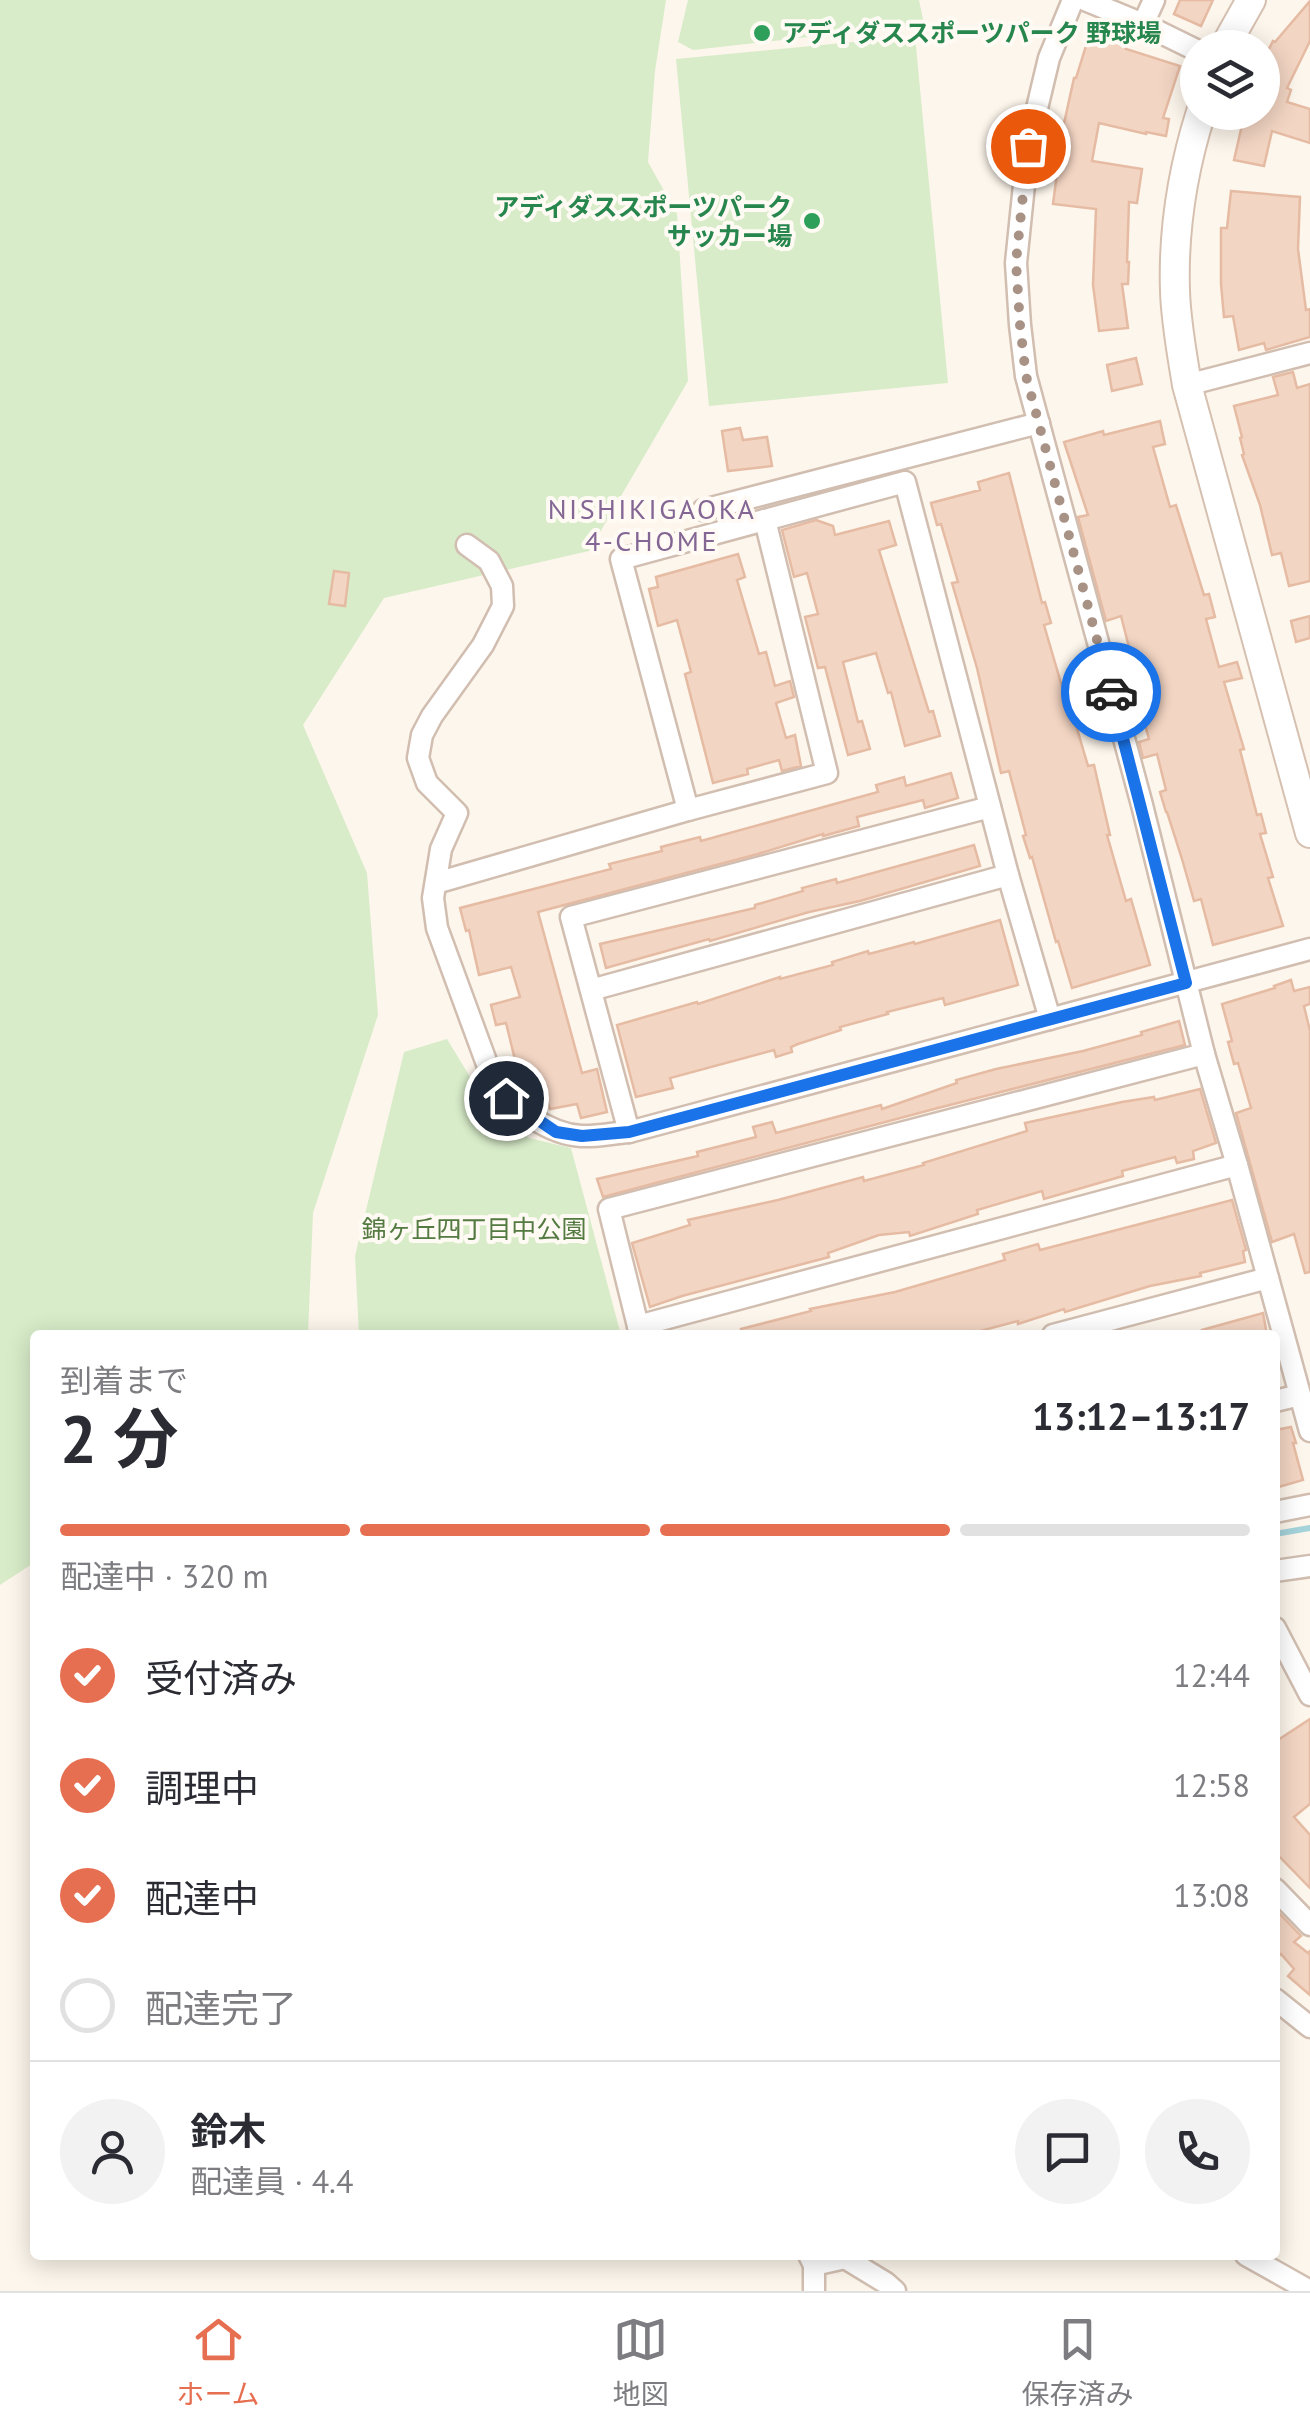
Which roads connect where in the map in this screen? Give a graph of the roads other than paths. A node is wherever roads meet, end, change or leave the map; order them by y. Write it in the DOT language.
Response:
graph roads {
  1 [pos="1072,0"];
  2 [pos="1085,0"];
  3 [pos="1154,0"];
  4 [pos="1251,0"];
  5 [pos="1143,24"];
  6 [pos="1234,30"];
  7 [pos="1180,42"];
  8 [pos="1196,130"];
  9 [pos="1310,354"];
  10 [pos="1187,385"];
  11 [pos="1038,423"];
  12 [pos="703,510"];
  13 [pos="765,520"];
  14 [pos="467,546"];
  15 [pos="990,807"];
  16 [pos="688,810"];
  17 [pos="1310,833"];
  18 [pos="1008,874"];
  19 [pos="436,883"];
  20 [pos="1310,949"];
  21 [pos="1186,983"];
  22 [pos="591,990"];
  23 [pos="1050,1019"];
  24 [pos="1204,1054"];
  25 [pos="629,1132"];
  26 [pos="1237,1165"];
  27 [pos="1268,1278"];
  28 [pos="639,1330"];
  29 [pos="643,1330"];
  30 [pos="1072,1330"];
  31 [pos="1300,1395"];
  32 [pos="1280,1400"];
  33 [pos="1310,1431"];
  34 [pos="1310,1505"];
  35 [pos="1280,1511"];
  36 [pos="1310,1566"];
  37 [pos="1280,1570"];
  38 [pos="1280,1639"];
  39 [pos="1310,1648"];
  40 [pos="1286,1652"];
  41 [pos="1310,1695"];
  42 [pos="1280,1894"];
  43 [pos="1310,1925"];
  44 [pos="1280,2004"];
  45 [pos="1310,2027"];
  46 [pos="812,2260"];
  47 [pos="849,2260"];
  48 [pos="1255,2260"];
  49 [pos="814,2291"];
  50 [pos="894,2291"];
  51 [pos="1310,2291"];
  1 -- 11 [label="street"];
  2 -- 5 [label="street"];
  3 -- 5 [label="street"];
  4 -- 6 [label="street"];
  5 -- 7 [label="street"];
  8 -- 10 [label="street"];
  9 -- 10 [label="street"];
  10 -- 17 [label="street"];
  11 -- 12 [label="street"];
  11 -- 21 [label="street"];
  13 -- 15 [label="street"];
  13 -- 16 [label="street"];
  13 -- 16 [label="street"];
  14 -- 19 [label="street"];
  15 -- 18 [label="street"];
  15 -- 22 [label="street"];
  16 -- 19 [label="street"];
  18 -- 22 [label="street"];
  18 -- 23 [label="street"];
  19 -- 25 [label="street"];
  20 -- 21 [label="street"];
  21 -- 23 [label="street"];
  21 -- 24 [label="street"];
  22 -- 25 [label="street"];
  23 -- 25 [label="street"];
  24 -- 26 [label="street"];
  24 -- 28 [label="street"];
  26 -- 27 [label="street"];
  26 -- 29 [label="street"];
  27 -- 30 [label="street"];
  27 -- 31 [label="street"];
  31 -- 32 [label="street"];
  31 -- 33 [label="street"];
  34 -- 35 [label="street"];
  36 -- 37 [label="street"];
  38 -- 40 [label="street"];
  39 -- 40 [label="street"];
  40 -- 41 [label="street"];
  42 -- 43 [label="street"];
  44 -- 45 [label="street"];
  46 -- 49 [label="street"];
  47 -- 50 [label="street"];
  48 -- 51 [label="street"];
}
